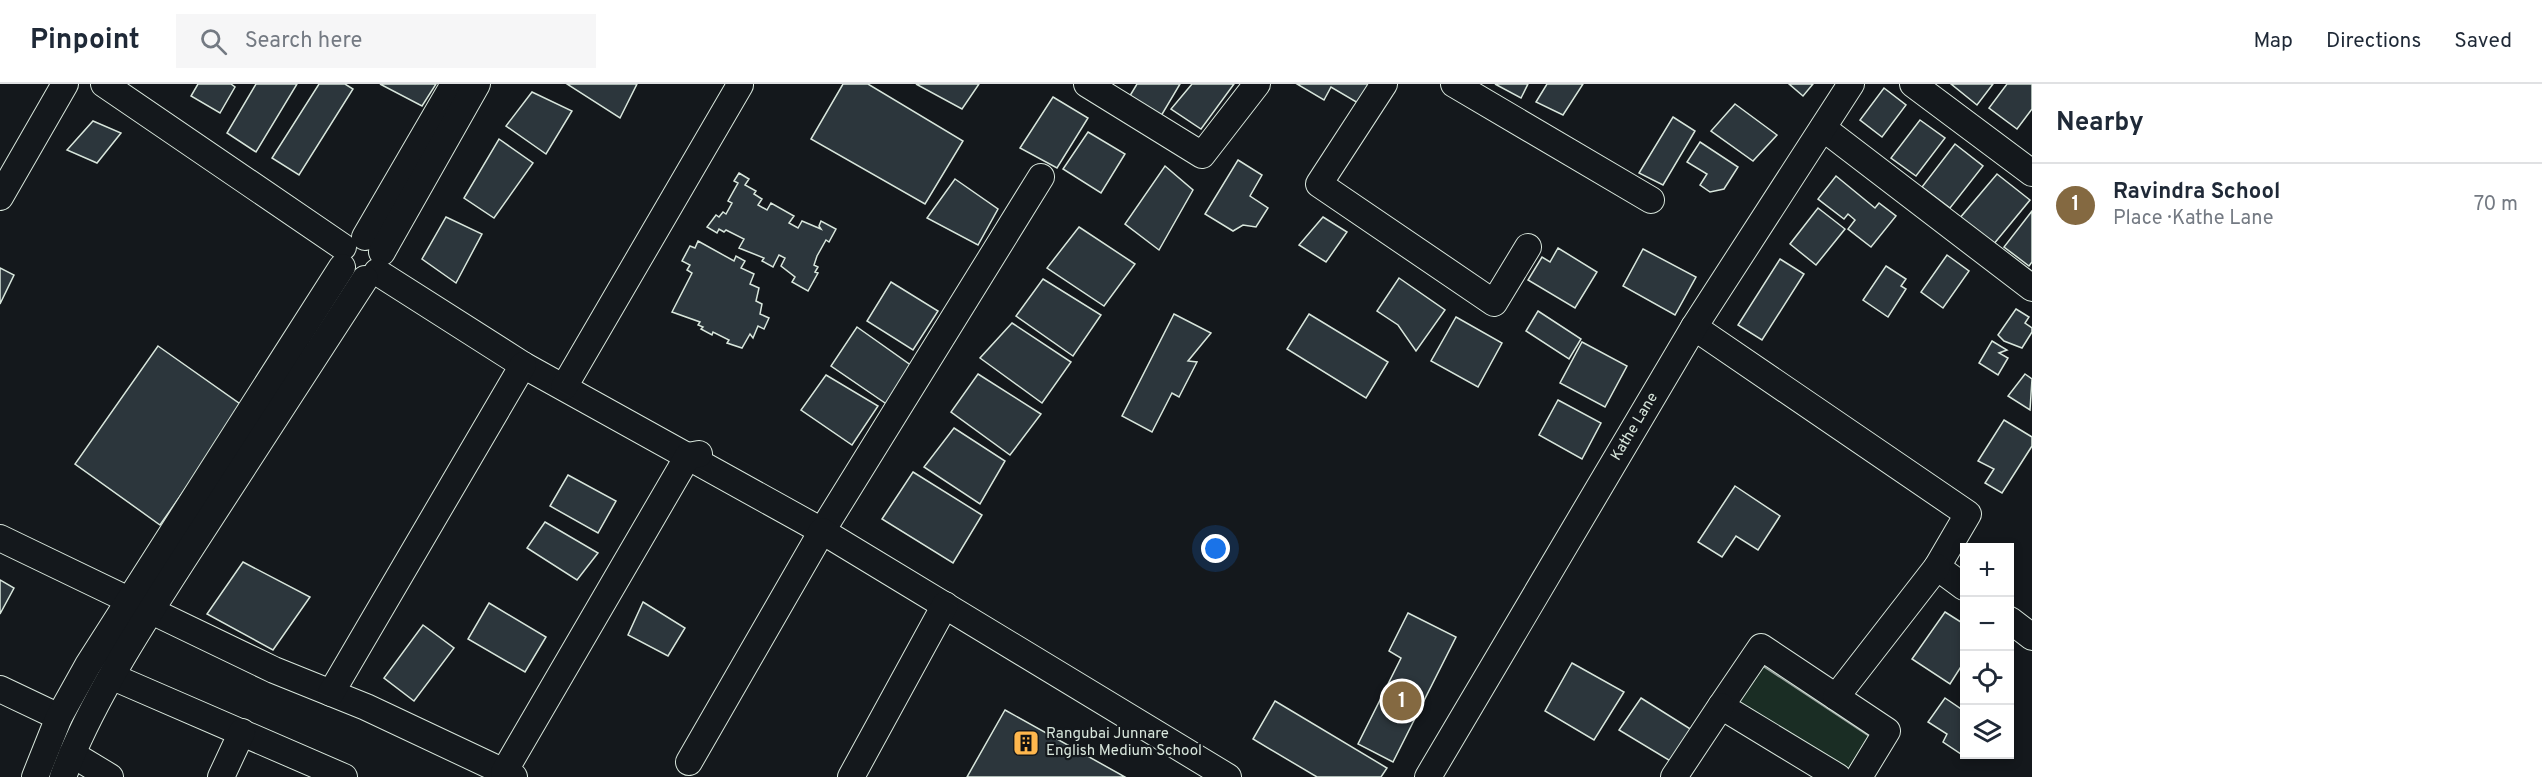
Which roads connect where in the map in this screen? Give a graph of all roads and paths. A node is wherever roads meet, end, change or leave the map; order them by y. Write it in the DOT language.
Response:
graph roads {
  1 [pos="65,84"];
  2 [pos="104,84"];
  3 [pos="454,84"];
  4 [pos="477,84"];
  5 [pos="1088,84"];
  6 [pos="1257,84"];
  7 [pos="1384,84"];
  8 [pos="1454,84"];
  9 [pos="1851,84"];
  10 [pos="1913,84"];
  11 [pos="740,85"];
  12 [pos="1823,128"];
  13 [pos="439,129"];
  14 [pos="2032,173"];
  15 [pos="1041,177"];
  16 [pos="0,197"];
  17 [pos="1651,200"];
  18 [pos="1528,247"];
  19 [pos="362,259"];
  20 [pos="2032,288"];
  21 [pos="1694,327"];
  22 [pos="523,365"];
  23 [pos="564,387"];
  24 [pos="693,455"];
  25 [pos="822,531"];
  26 [pos="0,538"];
  27 [pos="1937,567"];
  28 [pos="1960,583"];
  29 [pos="129,598"];
  30 [pos="945,605"];
  31 [pos="152,610"];
  32 [pos="2014,623"];
  33 [pos="2032,637"];
  34 [pos="113,676"];
  35 [pos="0,689"];
  36 [pos="331,693"];
  37 [pos="1836,697"];
  38 [pos="1721,706"];
  39 [pos="59,717"];
  40 [pos="242,732"];
  41 [pos="688,762"];
  42 [pos="67,765"];
  43 [pos="509,774"];
  44 [pos="35,777"];
  45 [pos="110,777"];
  46 [pos="221,777"];
  47 [pos="345,777"];
  48 [pos="850,777"];
  49 [pos="1228,777"];
  50 [pos="1428,777"];
  51 [pos="1674,777"];
  52 [pos="1838,777"];
  53 [pos="1859,777"];
  1 -- 16 [label="street"];
  2 -- 19 [label="street"];
  3 -- 13 [label="street"];
  4 -- 13 [label="street"];
  5 -- 6 [label="street"];
  7 -- 18 [label="street"];
  8 -- 17 [label="street"];
  9 -- 12 [label="street, Kathe Lane"];
  10 -- 14 [label="street"];
  11 -- 23 [label="street"];
  12 -- 20 [label="street"];
  12 -- 21 [label="street, Kathe Lane"];
  13 -- 19 [label="street"];
  15 -- 25 [label="street"];
  19 -- 22 [label="street"];
  19 -- 29 [label="street"];
  19 -- 31 [label="street"];
  21 -- 27 [label="street"];
  21 -- 50 [label="street, Kathe Lane"];
  22 -- 23 [label="street"];
  22 -- 36 [label="street"];
  23 -- 24 [label="street"];
  24 -- 25 [label="street"];
  24 -- 43 [label="street"];
  25 -- 30 [label="street"];
  25 -- 41 [label="street"];
  26 -- 29 [label="street"];
  27 -- 28 [label="street"];
  27 -- 37 [label="street"];
  29 -- 31 [label="street"];
  29 -- 39 [label="street"];
  30 -- 48 [label="street"];
  30 -- 49 [label="street"];
  31 -- 34 [label="street"];
  31 -- 36 [label="street"];
  32 -- 33 [label="street"];
  34 -- 40 [label="street"];
  34 -- 42 [label="street"];
  35 -- 39 [label="street"];
  36 -- 43 [label="street"];
  37 -- 38 [label="street"];
  37 -- 53 [label="street"];
  38 -- 51 [label="street"];
  38 -- 52 [label="street"];
  39 -- 44 [label="street"];
  40 -- 46 [label="street"];
  40 -- 47 [label="street"];
  42 -- 45 [label="street"];
}
